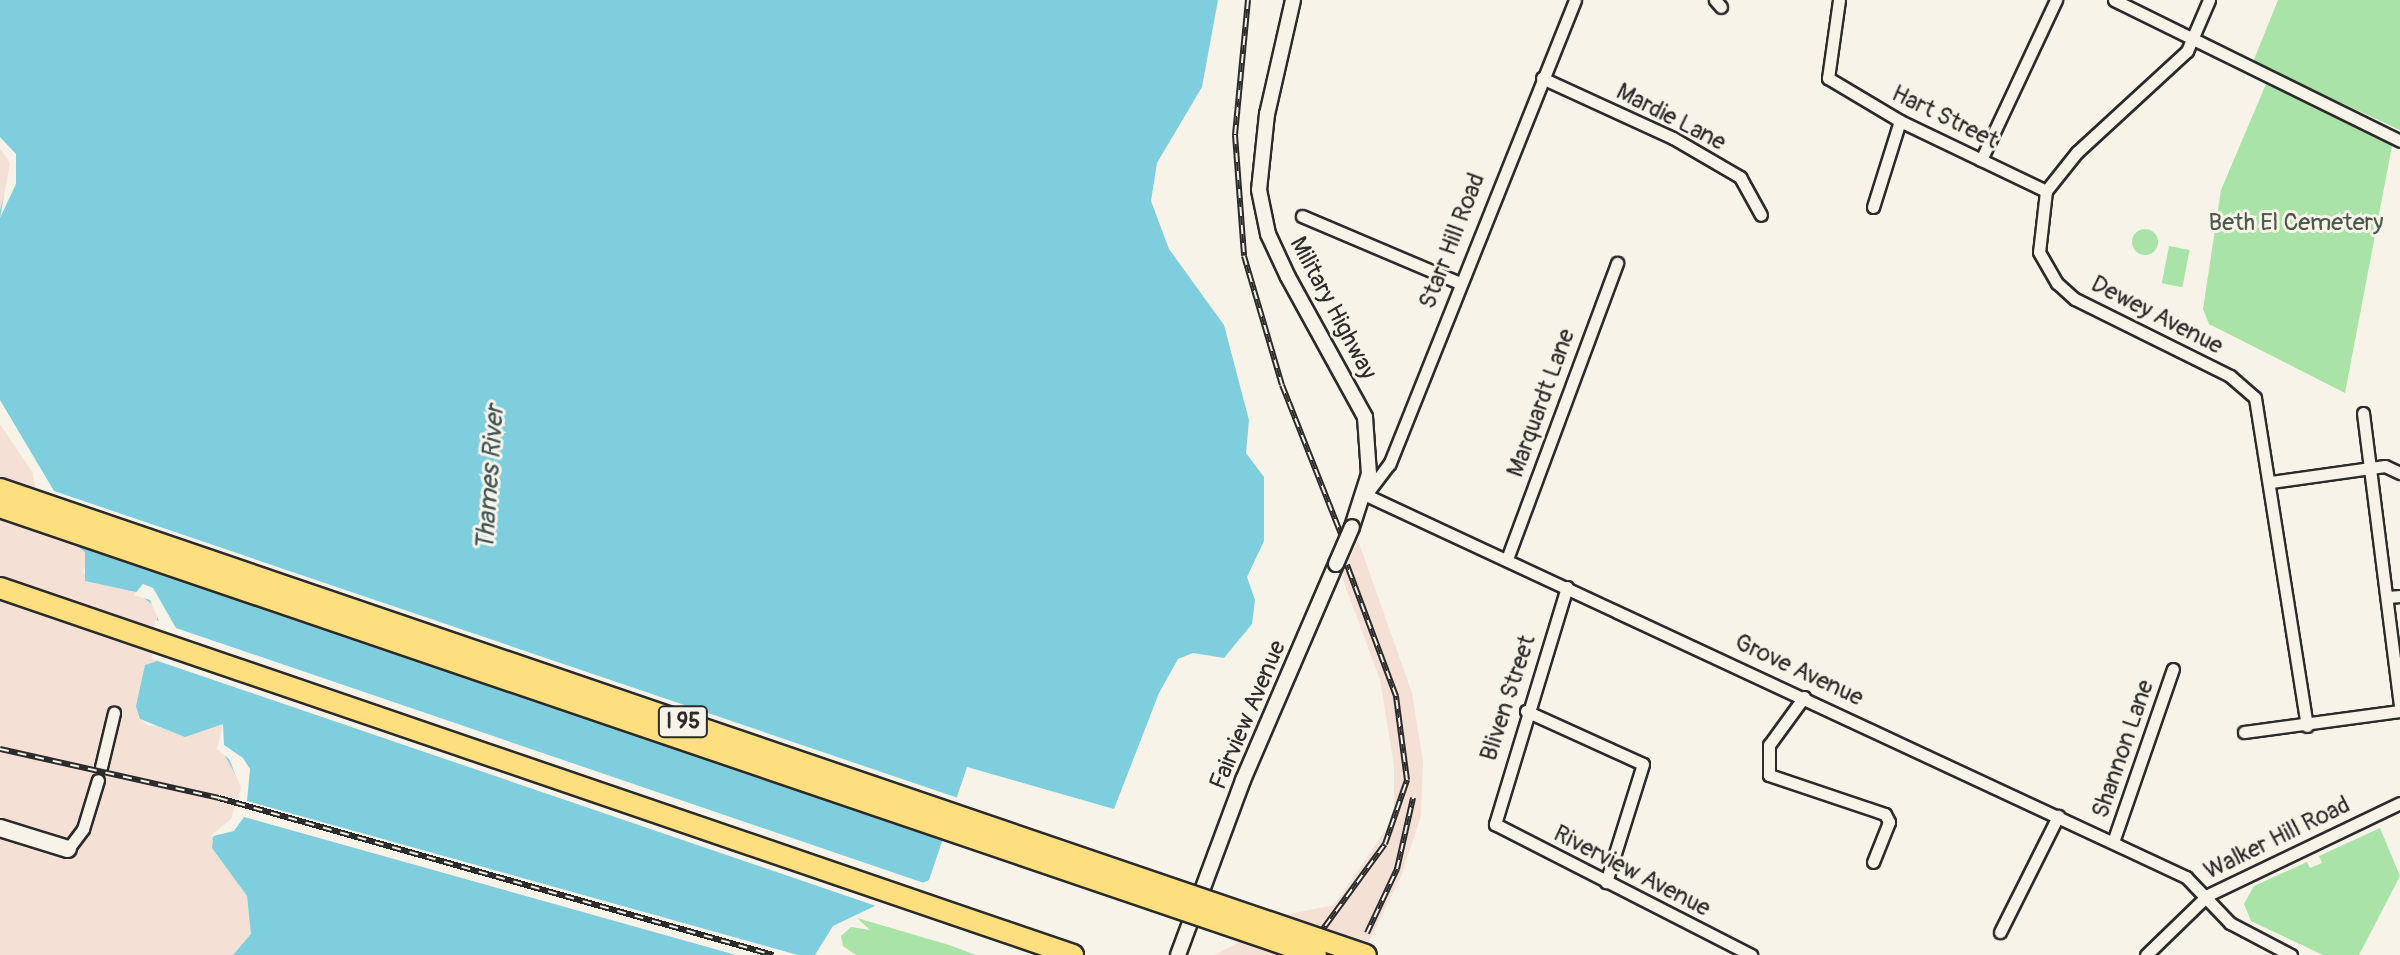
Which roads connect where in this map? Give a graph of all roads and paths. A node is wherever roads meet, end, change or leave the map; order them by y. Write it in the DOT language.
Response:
graph roads {
  1 [pos="1293,0"];
  2 [pos="1575,0"];
  3 [pos="1839,0"];
  4 [pos="2056,0"];
  5 [pos="2114,0"];
  6 [pos="2209,0"];
  7 [pos="2193,39"];
  8 [pos="1542,78"];
  9 [pos="1900,121"];
  10 [pos="2400,141"];
  11 [pos="1981,160"];
  12 [pos="2046,191"];
  13 [pos="1873,207"];
  14 [pos="1761,215"];
  15 [pos="1302,216"];
  16 [pos="1617,263"];
  17 [pos="1460,283"];
  18 [pos="2363,413"];
  19 [pos="2370,468"];
  20 [pos="2400,473"];
  21 [pos="2271,482"];
  22 [pos="0,489"];
  23 [pos="1366,495"];
  24 [pos="0,507"];
  25 [pos="1507,559"];
  26 [pos="1567,587"];
  27 [pos="0,588"];
  28 [pos="2394,597"];
  29 [pos="2173,669"];
  30 [pos="1804,697"];
  31 [pos="2400,708"];
  32 [pos="1526,711"];
  33 [pos="114,713"];
  34 [pos="2307,726"];
  35 [pos="2244,732"];
  36 [pos="101,767"];
  37 [pos="98,780"];
  38 [pos="2400,803"];
  39 [pos="2058,816"];
  40 [pos="1495,824"];
  41 [pos="0,828"];
  42 [pos="2113,842"];
  43 [pos="68,849"];
  44 [pos="1873,862"];
  45 [pos="1606,882"];
  46 [pos="2208,895"];
  47 [pos="2000,932"];
  48 [pos="2287,954"];
  49 [pos="1073,955"];
  50 [pos="1178,955"];
  51 [pos="1316,955"];
  52 [pos="1366,955"];
  53 [pos="1751,955"];
  54 [pos="2146,955"];
  1 -- 23 [label="street, Military Highway"];
  2 -- 8 [label="street, Starr Hill Road"];
  3 -- 9 [label="street, Hart Street"];
  4 -- 11 [label="street"];
  5 -- 7 [label="street"];
  6 -- 7 [label="street"];
  7 -- 10 [label="street"];
  7 -- 12 [label="street"];
  8 -- 14 [label="street, Mardie Lane"];
  8 -- 17 [label="street, Starr Hill Road"];
  9 -- 11 [label="street, Hart Street"];
  9 -- 13 [label="street"];
  11 -- 12 [label="street, Hart Street"];
  12 -- 21 [label="street, Dewey Avenue"];
  15 -- 17 [label="street"];
  16 -- 25 [label="street, Marquardt Lane"];
  17 -- 23 [label="street, Starr Hill Road"];
  18 -- 19 [label="street"];
  19 -- 20 [label="street"];
  19 -- 21 [label="street"];
  19 -- 28 [label="street"];
  21 -- 34 [label="street, Dewey Avenue"];
  22 -- 52 [label="highway, I 95, bridge"];
  23 -- 25 [label="street, Grove Avenue"];
  23 -- 50 [label="street, Fairview Avenue, bridge"];
  24 -- 51 [label="highway, bridge"];
  25 -- 26 [label="street, Grove Avenue"];
  26 -- 30 [label="street, Grove Avenue"];
  26 -- 32 [label="street, Bliven Street"];
  27 -- 49 [label="highway"];
  28 -- 31 [label="street"];
  29 -- 42 [label="street, Shannon Lane"];
  30 -- 39 [label="street, Grove Avenue"];
  30 -- 44 [label="street"];
  31 -- 34 [label="street"];
  32 -- 40 [label="street, Bliven Street"];
  32 -- 45 [label="street"];
  33 -- 36 [label="street"];
  34 -- 35 [label="street"];
  37 -- 43 [label="street"];
  38 -- 46 [label="street, Walker Hill Road"];
  39 -- 42 [label="street, Grove Avenue"];
  39 -- 47 [label="street"];
  40 -- 45 [label="street, Riverview Avenue"];
  41 -- 43 [label="main road"];
  42 -- 46 [label="street, Grove Avenue"];
  45 -- 53 [label="street, Riverview Avenue"];
  46 -- 48 [label="street, Grove Avenue"];
  46 -- 54 [label="street, Walker Hill Road"];
}
